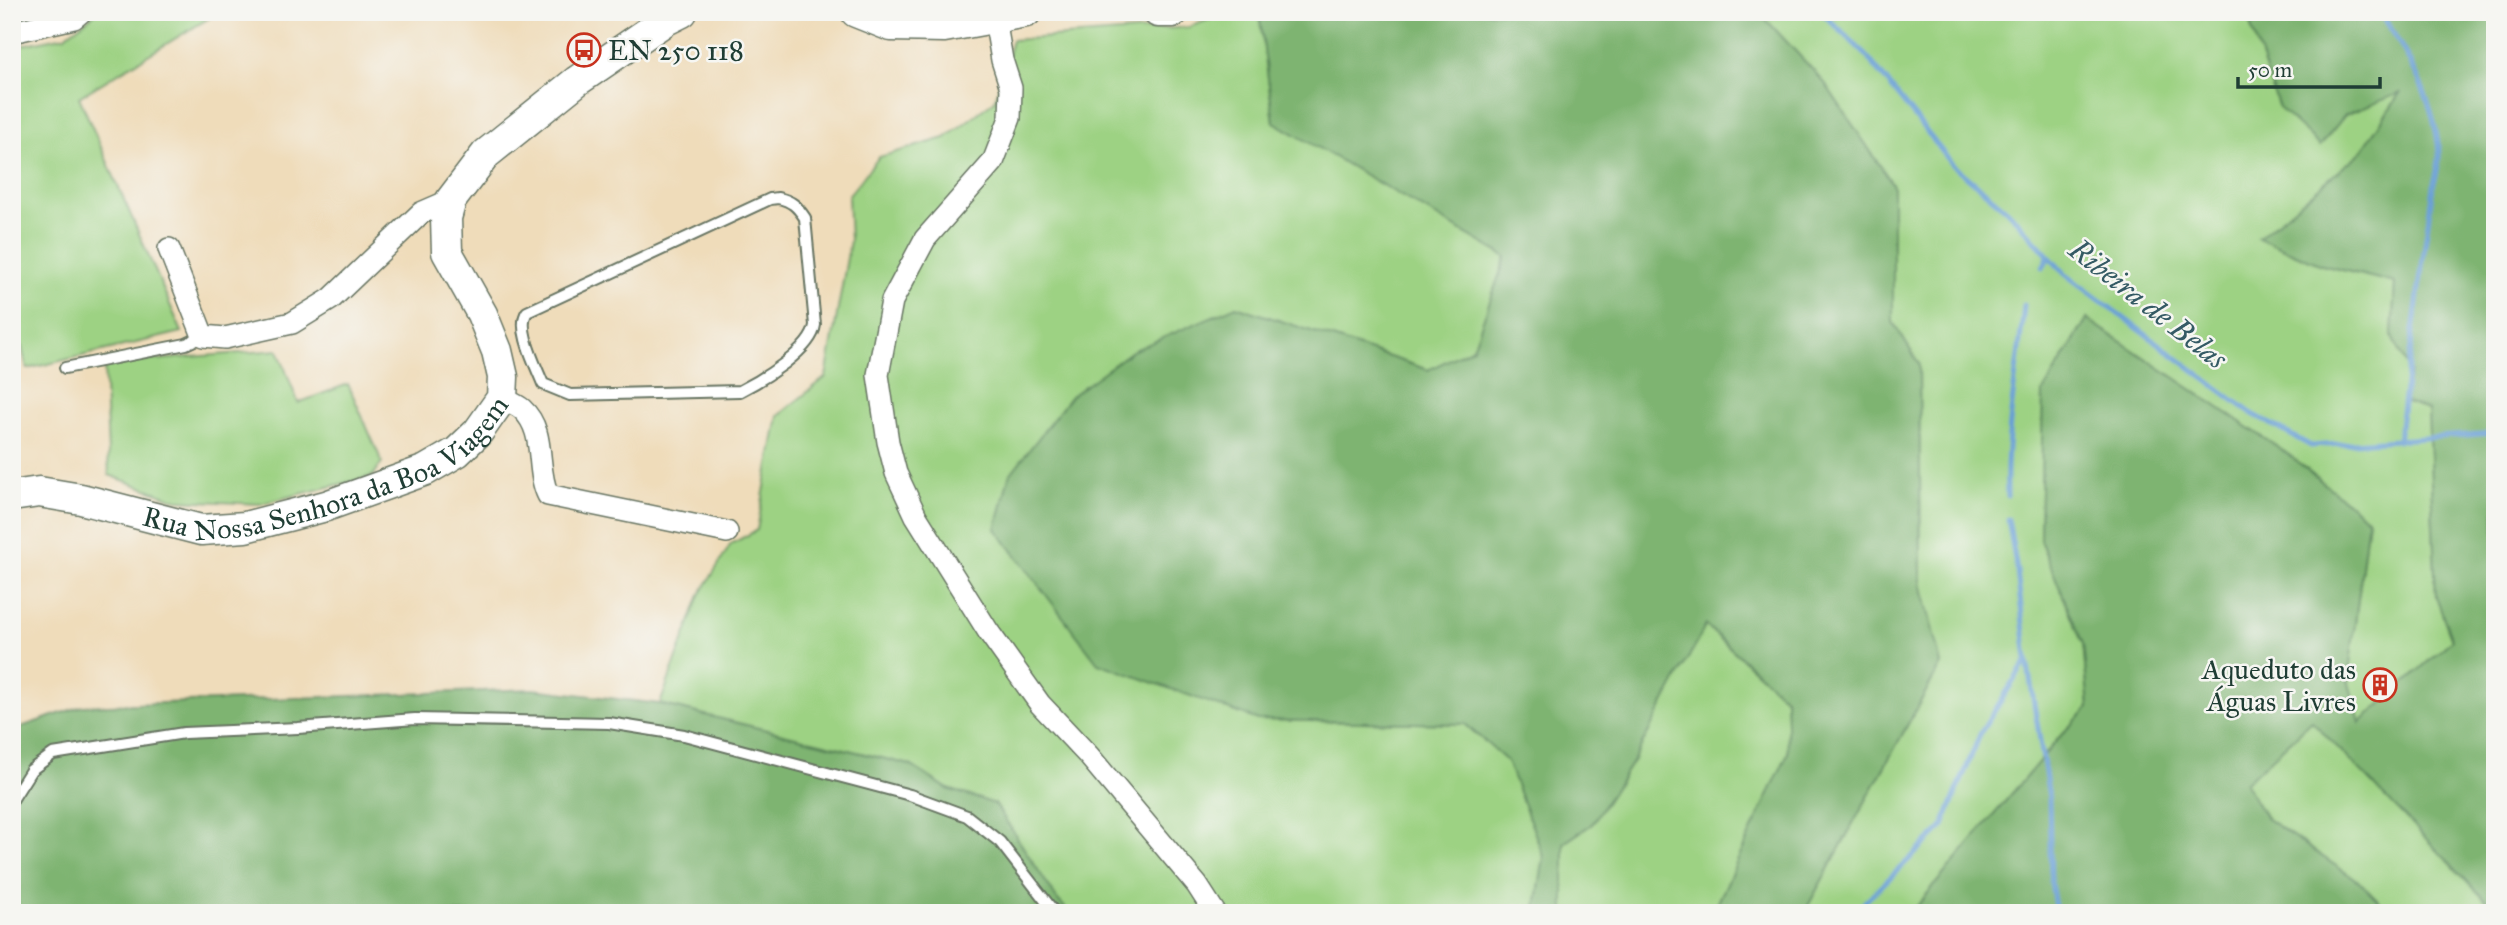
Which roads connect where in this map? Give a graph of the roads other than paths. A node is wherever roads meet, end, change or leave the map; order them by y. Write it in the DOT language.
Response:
graph roads {
  1 [pos="81,12"];
  2 [pos="682,12"];
  3 [pos="856,12"];
  4 [pos="1026,12"];
  5 [pos="1158,12"];
  6 [pos="1174,12"];
  7 [pos="995,19"];
  8 [pos="12,32"];
  9 [pos="452,200"];
  10 [pos="169,249"];
  11 [pos="203,336"];
  12 [pos="65,368"];
  13 [pos="543,384"];
  14 [pos="502,398"];
  15 [pos="12,496"];
  16 [pos="727,532"];
  17 [pos="12,800"];
  18 [pos="1055,913"];
  19 [pos="1216,913"];
  1 -- 8 [label="street"];
  2 -- 9 [label="main road, Rua Nossa Senhora da Boa Viagem"];
  3 -- 7 [label="main road"];
  4 -- 7 [label="main road"];
  5 -- 6 [label="main road"];
  7 -- 19 [label="street"];
  9 -- 11 [label="street"];
  9 -- 14 [label="main road, Rua Nossa Senhora da Boa Viagem"];
  10 -- 11 [label="street"];
  11 -- 12 [label="lane"];
  13 -- 13 [label="lane"];
  14 -- 15 [label="main road, Rua Nossa Senhora da Boa Viagem"];
  14 -- 16 [label="street"];
  17 -- 18 [label="lane"];
}
